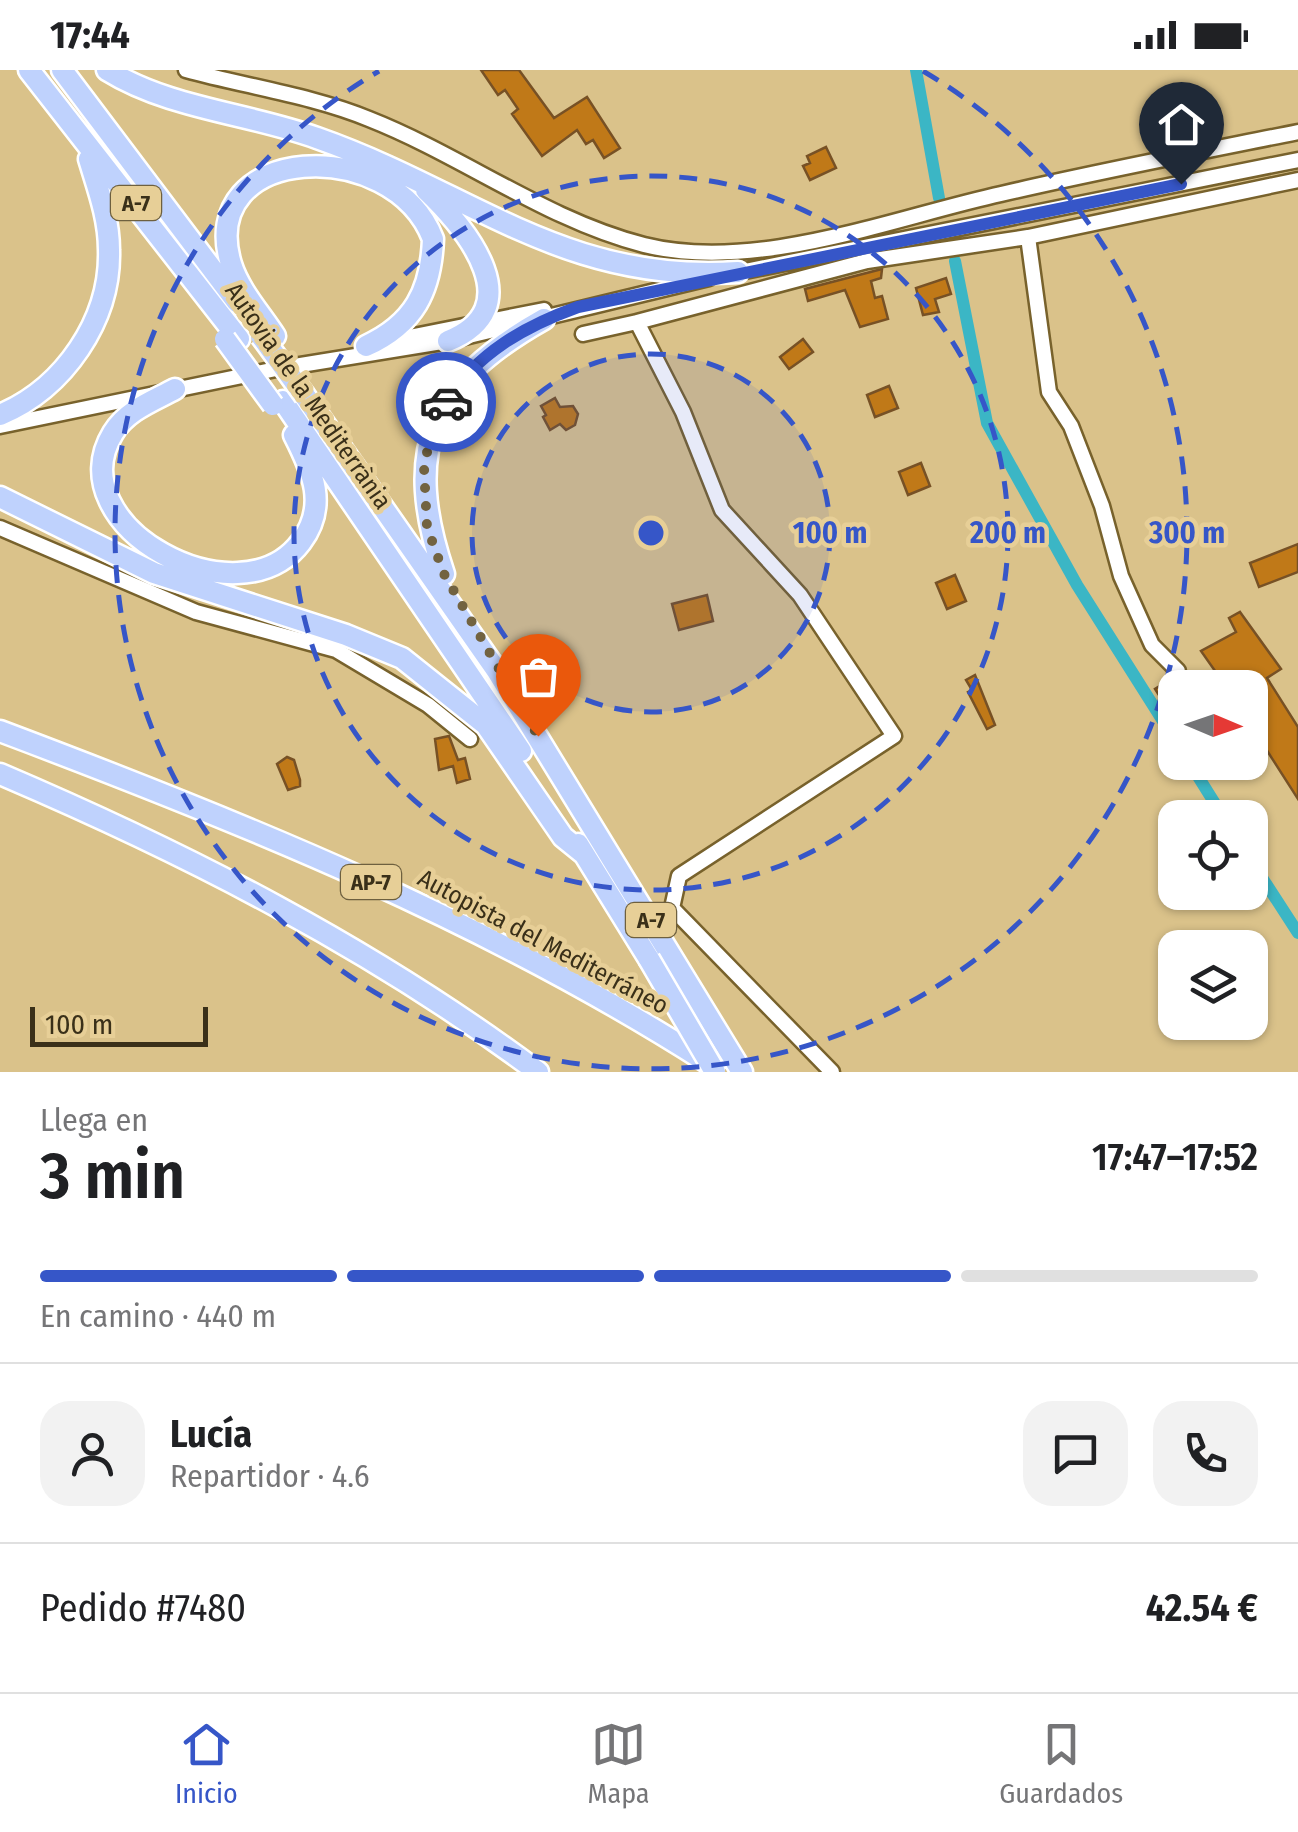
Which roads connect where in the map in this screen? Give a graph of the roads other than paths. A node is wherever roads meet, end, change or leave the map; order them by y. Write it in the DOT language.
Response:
graph roads {
  1 [pos="29,70"];
  2 [pos="62,70"];
  3 [pos="108,70"];
  4 [pos="186,70"];
  5 [pos="57,104"];
  6 [pos="1298,132"];
  7 [pos="89,159"];
  8 [pos="1298,160"];
  9 [pos="408,174"];
  10 [pos="1298,180"];
  11 [pos="1028,237"];
  12 [pos="738,272"];
  13 [pos="578,307"];
  14 [pos="544,319"];
  15 [pos="638,322"];
  16 [pos="479,323"];
  17 [pos="584,334"];
  18 [pos="268,336"];
  19 [pos="232,339"];
  20 [pos="448,342"];
  21 [pos="366,346"];
  22 [pos="276,369"];
  23 [pos="175,388"];
  24 [pos="310,395"];
  25 [pos="278,403"];
  26 [pos="0,415"];
  27 [pos="0,426"];
  28 [pos="0,497"];
  29 [pos="0,528"];
  30 [pos="444,574"];
  31 [pos="1177,670"];
  32 [pos="497,671"];
  33 [pos="0,731"];
  34 [pos="470,739"];
  35 [pos="0,774"];
  36 [pos="584,854"];
  37 [pos="538,1072"];
  38 [pos="715,1072"];
  39 [pos="724,1072"];
  40 [pos="742,1072"];
  41 [pos="832,1072"];
  1 -- 5 [label="highway, Autovia de la Mediterrània / A-7"];
  2 -- 18 [label="highway, Autovia de la Mediterrània / A-7"];
  3 -- 9 [label="highway"];
  4 -- 6 [label="street"];
  5 -- 7 [label="highway"];
  5 -- 19 [label="highway, Autovia de la Mediterrània / A-7"];
  7 -- 19 [label="highway"];
  7 -- 26 [label="highway"];
  8 -- 12 [label="street"];
  9 -- 12 [label="highway"];
  9 -- 16 [label="highway"];
  10 -- 11 [label="street"];
  11 -- 15 [label="street"];
  11 -- 31 [label="street"];
  12 -- 13 [label="street"];
  13 -- 14 [label="street"];
  13 -- 16 [label="street"];
  14 -- 20 [label="street"];
  14 -- 30 [label="highway"];
  15 -- 17 [label="street"];
  15 -- 41 [label="street"];
  16 -- 20 [label="highway"];
  16 -- 21 [label="street"];
  18 -- 21 [label="highway"];
  18 -- 24 [label="highway, Autovia de la Mediterrània / A-7, bridge"];
  19 -- 25 [label="highway, Autovia de la Mediterrània / A-7"];
  20 -- 22 [label="street"];
  21 -- 22 [label="street"];
  22 -- 23 [label="street"];
  23 -- 25 [label="highway"];
  23 -- 27 [label="street"];
  24 -- 30 [label="highway"];
  24 -- 32 [label="highway, Autovia de la Mediterrània / A-7"];
  25 -- 36 [label="highway, Autovia de la Mediterrània / A-7"];
  28 -- 36 [label="highway"];
  29 -- 34 [label="street"];
  30 -- 32 [label="highway"];
  32 -- 40 [label="highway, Autovia de la Mediterrània / A-7"];
  33 -- 39 [label="highway, Autopista del Mediterráneo / AP-7"];
  35 -- 37 [label="highway, AP-7"];
  36 -- 38 [label="highway, Autovia de la Mediterrània / A-7, bridge"];
}
